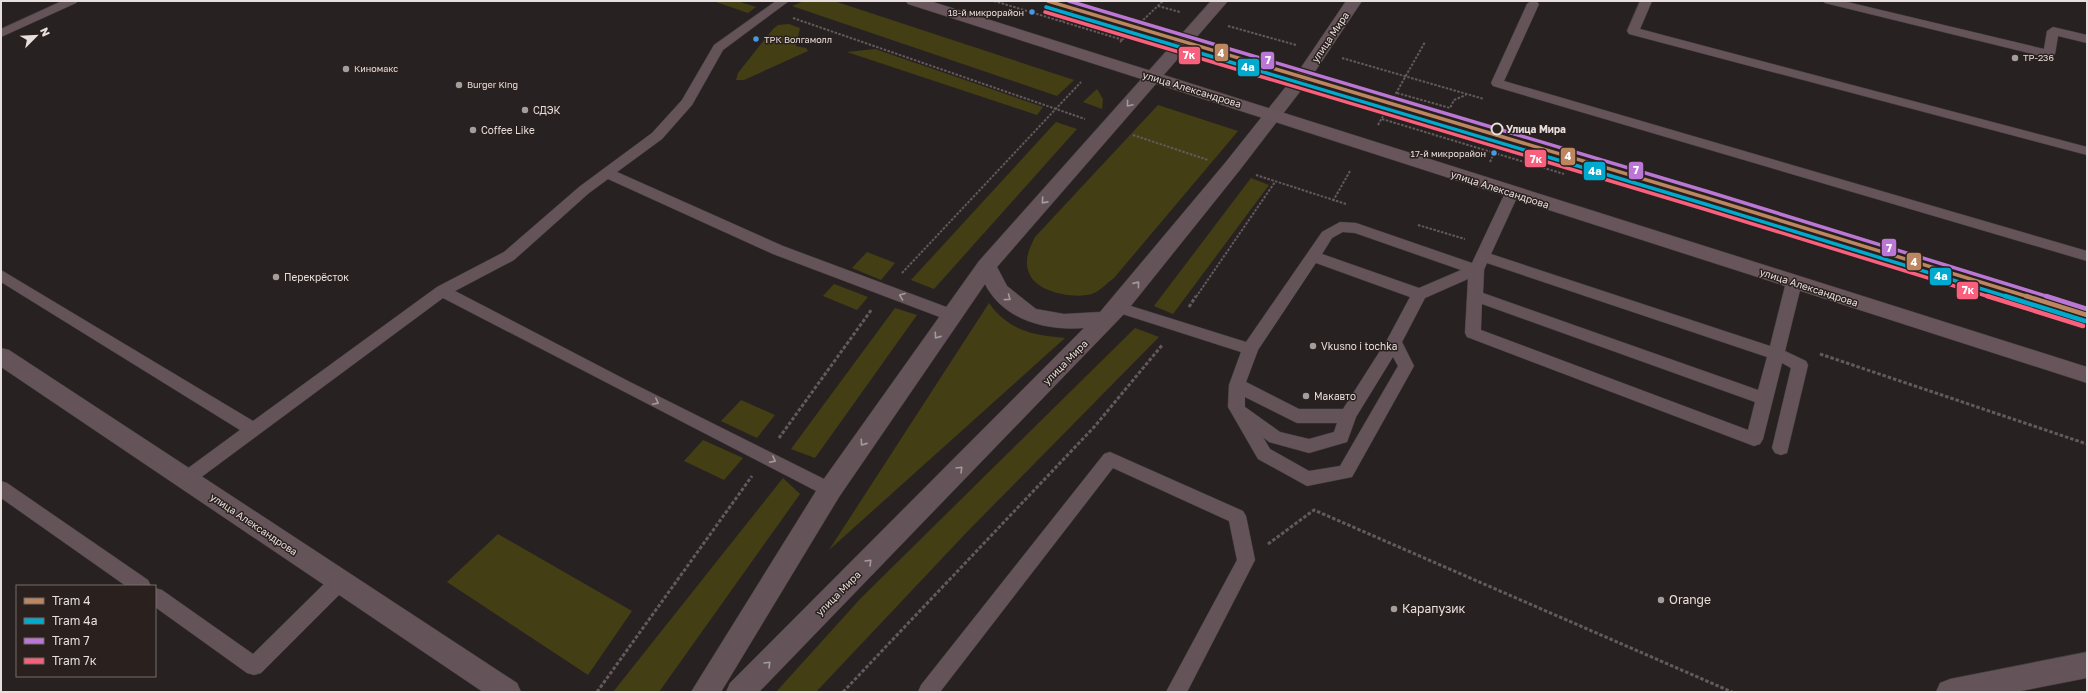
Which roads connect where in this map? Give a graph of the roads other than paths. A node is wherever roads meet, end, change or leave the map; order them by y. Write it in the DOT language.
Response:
graph roads {
  1 [pos="72,1"];
  2 [pos="783,1"];
  3 [pos="914,1"];
  4 [pos="1220,1"];
  5 [pos="1354,1"];
  6 [pos="1646,1"];
  7 [pos="1829,1"];
  8 [pos="1532,4"];
  9 [pos="1,33"];
  10 [pos="2087,39"];
  11 [pos="1152,76"];
  12 [pos="1272,114"];
  13 [pos="2087,151"];
  14 [pos="606,173"];
  15 [pos="1512,193"];
  16 [pos="1313,256"];
  17 [pos="2087,256"];
  18 [pos="1479,263"];
  19 [pos="986,266"];
  20 [pos="1,275"];
  21 [pos="1794,282"];
  22 [pos="442,291"];
  23 [pos="1419,294"];
  24 [pos="1475,296"];
  25 [pos="1113,313"];
  26 [pos="951,315"];
  27 [pos="1394,342"];
  28 [pos="1250,349"];
  29 [pos="1776,354"];
  30 [pos="1,356"];
  31 [pos="2087,375"];
  32 [pos="1237,385"];
  33 [pos="1764,399"];
  34 [pos="1236,407"];
  35 [pos="1348,416"];
  36 [pos="252,429"];
  37 [pos="1781,448"];
  38 [pos="186,479"];
  39 [pos="1,488"];
  40 [pos="830,490"];
  41 [pos="340,581"];
  42 [pos="139,585"];
  43 [pos="156,597"];
  44 [pos="2087,665"];
  45 [pos="507,692"];
  46 [pos="705,692"];
  47 [pos="740,692"];
  48 [pos="928,692"];
  49 [pos="1176,692"];
  50 [pos="1950,692"];
  1 -- 9 [label="lane"];
  2 -- 14 [label="lane"];
  3 -- 11 [label="main road, улица Александрова"];
  4 -- 11 [label="street"];
  5 -- 12 [label="street, улица Мира"];
  6 -- 13 [label="lane"];
  7 -- 10 [label="lane"];
  8 -- 17 [label="lane"];
  11 -- 12 [label="main road, улица Александрова"];
  11 -- 19 [label="street, one-way"];
  12 -- 15 [label="main road, улица Александрова"];
  25 -- 12 [label="street, улица Мира, one-way"];
  14 -- 22 [label="lane"];
  26 -- 14 [label="lane, one-way"];
  15 -- 18 [label="lane"];
  15 -- 21 [label="main road, улица Александрова"];
  16 -- 18 [label="lane"];
  16 -- 23 [label="lane"];
  16 -- 28 [label="lane"];
  18 -- 23 [label="lane"];
  18 -- 24 [label="lane"];
  18 -- 29 [label="lane"];
  19 -- 25 [label="street, one-way"];
  19 -- 26 [label="street"];
  20 -- 36 [label="lane"];
  21 -- 29 [label="lane"];
  21 -- 31 [label="main road, улица Александрова"];
  22 -- 36 [label="lane"];
  22 -- 40 [label="lane, one-way"];
  23 -- 27 [label="lane"];
  24 -- 33 [label="lane"];
  24 -- 33 [label="lane"];
  25 -- 28 [label="lane"];
  47 -- 25 [label="street, улица Мира, one-way"];
  26 -- 40 [label="street, one-way"];
  27 -- 34 [label="lane"];
  27 -- 35 [label="lane"];
  28 -- 32 [label="lane"];
  29 -- 33 [label="lane"];
  29 -- 37 [label="lane"];
  30 -- 38 [label="street, улица Александрова"];
  32 -- 34 [label="lane"];
  32 -- 35 [label="lane"];
  34 -- 35 [label="lane"];
  36 -- 38 [label="lane"];
  38 -- 41 [label="street, улица Александрова"];
  39 -- 42 [label="lane"];
  40 -- 46 [label="street"];
  41 -- 43 [label="lane"];
  41 -- 45 [label="street, улица Александрова"];
  44 -- 50 [label="street"];
  48 -- 49 [label="lane"];
}
